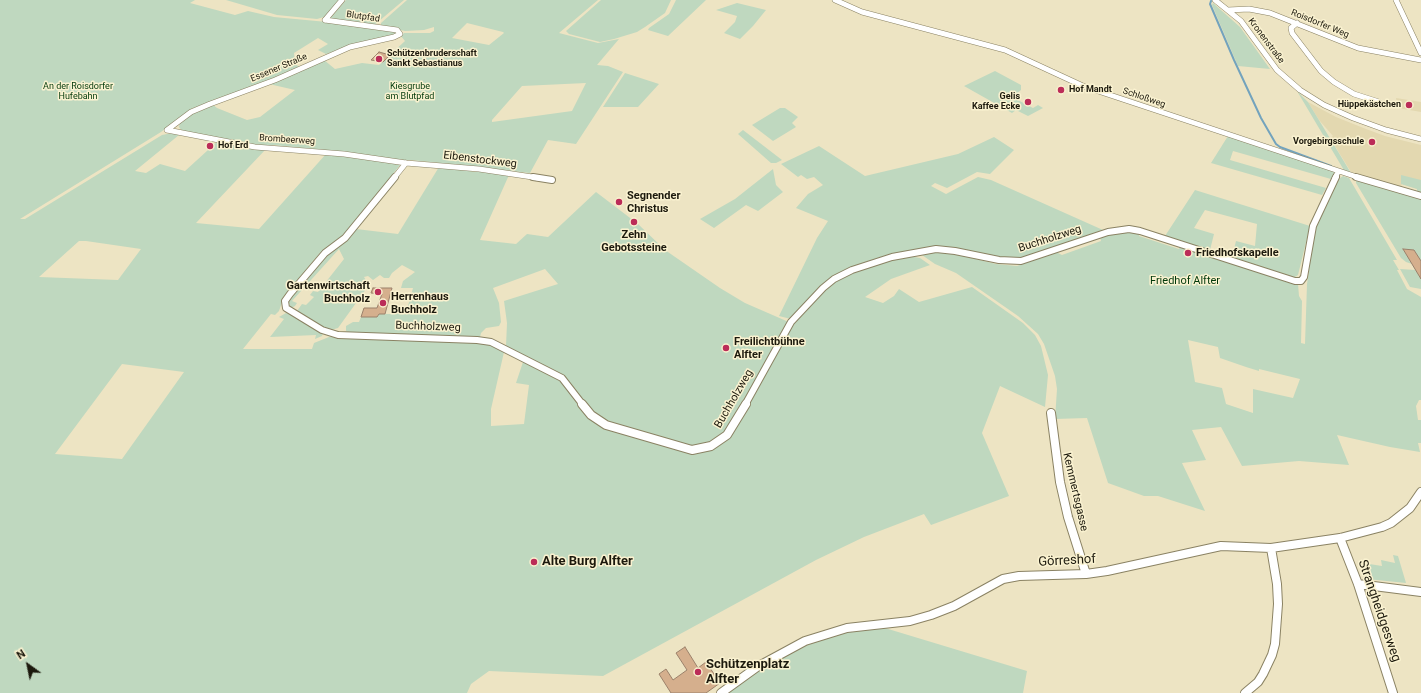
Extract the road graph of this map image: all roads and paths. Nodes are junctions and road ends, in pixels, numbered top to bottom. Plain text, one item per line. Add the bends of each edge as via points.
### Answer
1 (342, 0) edge
2 (835, 0) edge
3 (1215, 0) edge
4 (1396, 0) edge
5 (1228, 10) junction
6 (1297, 23) junction
7 (400, 32) joint
8 (1421, 53) edge
9 (1421, 60) edge
10 (1379, 102) dead end
11 (167, 130) joint
12 (1421, 139) edge
13 (406, 163) junction
14 (1338, 172) junction
15 (552, 180) dead end
16 (1421, 196) edge
17 (1051, 413) dead end
18 (1421, 492) edge
19 (1340, 538) junction
20 (1271, 548) junction
21 (1086, 574) junction
22 (1358, 584) junction
23 (1421, 592) edge
24 (721, 693) edge
25 (1245, 693) edge
26 (1393, 693) edge

1 - 7 street, Blutpfad via 325,20
2 - 14 street, Schloßweg via 864,13 1005,50 1083,86
3 - 5 street
4 - 8 street
5 - 6 street, Roisdorfer Weg via 1262,11
5 - 12 street, Kronenstraße via 1245,26 1277,70 1304,92 1360,121
6 - 9 street, Roisdorfer Weg via 1366,50
6 - 10 street via 1291,28 1292,33 1321,71 1354,94
7 - 11 street, Essener Straße via 394,37 350,47 275,80 210,104 191,112
11 - 13 street, Brombeerweg via 255,146 344,154
13 - 14 street, Buchholzweg via 345,238 325,253 290,294 285,301 286,308 322,330 338,335 491,342 562,378 591,415 606,425 692,450 711,446 727,435 791,322 823,288 852,270 892,257 936,249 1020,261 1108,232 1128,229 1140,230 1301,281 1304,277 1313,226
13 - 15 street, Eibenstockweg via 479,169
14 - 16 street, Schloßweg
17 - 21 street, Kemmertsgasse via 1060,482
18 - 19 street, Görreshof via 1410,508 1391,523
19 - 20 street, Görreshof
19 - 22 street, Strangheidgesweg
20 - 21 street, Görreshof via 1221,546
20 - 25 street via 1278,604 1275,644 1263,674
21 - 24 street, Görreshof via 1012,577 988,586 954,606 931,615 903,622 846,628 826,634 774,656
22 - 23 street
22 - 26 street, Strangheidgesweg

